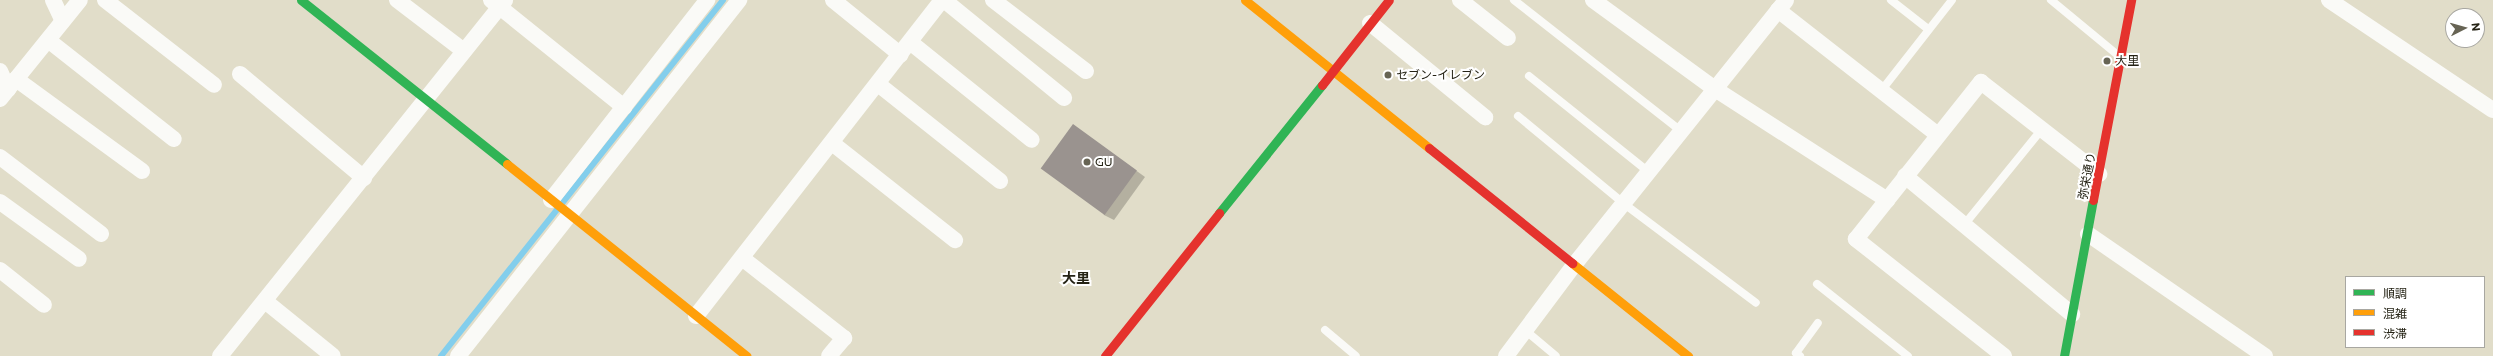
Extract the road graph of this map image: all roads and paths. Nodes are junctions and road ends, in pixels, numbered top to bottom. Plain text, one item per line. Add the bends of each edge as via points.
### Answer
1 (53, 0) edge
2 (80, 0) edge
3 (104, 0) edge
4 (301, 0) edge
5 (397, 0) edge
6 (707, 0) edge
7 (739, 0) edge
8 (833, 0) edge
9 (993, 0) edge
10 (1245, 0) edge
11 (1460, 0) edge
12 (1514, 0) edge
13 (1593, 0) edge
14 (1891, 0) edge
15 (1952, 0) edge
16 (2052, 0) edge
17 (2131, 0) edge
18 (2329, 0) edge
19 (940, 1) edge
20 (498, 2) edge
21 (1384, 2) edge
22 (1782, 5) edge
23 (63, 21) junction
24 (1370, 23) junction
25 (1928, 29) junction
26 (1508, 38) dead end
27 (48, 40) junction
28 (910, 42) junction
29 (464, 51) junction
30 (901, 55) junction
31 (2121, 58) junction
32 (1333, 70) junction
33 (0, 71) edge
34 (1086, 71) dead end
35 (240, 74) dead end
36 (1528, 76) dead end
37 (878, 84) junction
38 (214, 85) dead end
39 (8, 89) edge
40 (1715, 89) junction
41 (1881, 91) junction
42 (1064, 98) dead end
43 (427, 99) junction
44 (624, 107) junction
45 (2493, 110) edge
46 (1518, 116) dead end
47 (1485, 117) dead end
48 (2042, 129) junction
49 (1681, 131) junction
50 (1938, 135) junction
51 (174, 139) dead end
52 (1032, 140) dead end
53 (832, 142) junction
54 (0, 157) edge
55 (142, 171) dead end
56 (1648, 172) junction
57 (2099, 174) junction
58 (1905, 176) junction
59 (364, 178) junction
60 (1000, 182) dead end
61 (552, 200) junction
62 (1887, 200) junction
63 (0, 202) edge
64 (1623, 203) junction
65 (569, 215) junction
66 (1964, 225) junction
67 (101, 234) dead end
68 (2088, 234) junction
69 (955, 240) dead end
70 (742, 258) junction
71 (79, 259) dead end
72 (1574, 265) junction
73 (0, 270) edge
74 (1817, 284) dead end
75 (264, 301) junction
76 (1756, 303) dead end
77 (44, 305) dead end
78 (2072, 314) junction
79 (696, 316) junction
80 (1818, 323) dead end
81 (1325, 330) dead end
82 (1526, 330) junction
83 (220, 356) edge
84 (333, 356) edge
85 (458, 356) edge
86 (747, 356) edge
87 (829, 356) edge
88 (1105, 356) edge
89 (1356, 356) edge
90 (1506, 356) edge
91 (1556, 356) edge
92 (1688, 356) edge
93 (1800, 356) edge
94 (1908, 356) edge
95 (2004, 356) edge
96 (2064, 356) edge
97 (2265, 356) edge

1 - 23 street
2 - 23 street
3 - 38 street
4 - 43 street
5 - 29 street
6 - 44 street
7 - 65 street
8 - 30 street
9 - 34 street
10 - 32 street
11 - 26 street
12 - 49 lane
13 - 40 street
14 - 25 lane
15 - 25 lane
16 - 31 lane
17 - 31 street, 弥栄通り
18 - 45 street
19 - 28 street
19 - 42 street
20 - 29 street
20 - 44 street
21 - 24 street
22 - 40 street
22 - 41 street
23 - 27 street
24 - 32 street
24 - 47 street
25 - 41 lane
27 - 39 street
27 - 51 street
28 - 30 street
28 - 52 street
29 - 43 street
30 - 37 street
31 - 57 street, 弥栄通り
32 - 72 street
32 - 88 street
33 - 39 street
35 - 59 street
36 - 56 lane
37 - 53 street
37 - 60 street
39 - 55 street
40 - 49 street
40 - 62 street
41 - 50 street
43 - 59 street
43 - 61 street
44 - 61 street
46 - 64 lane
48 - 50 street via 1980,82
48 - 57 street
48 - 66 lane
49 - 56 street
50 - 58 street
53 - 69 street
53 - 70 street
54 - 67 street
56 - 64 street
57 - 68 street, 弥栄通り
58 - 62 street
58 - 66 street
59 - 75 street
61 - 65 street
62 - 95 street via 1856,238
63 - 71 street
64 - 72 street
64 - 76 lane
65 - 79 street
65 - 85 street
66 - 78 street
68 - 78 street, 弥栄通り
68 - 97 street
70 - 79 street
70 - 87 street via 844,338
72 - 82 street
72 - 92 street
73 - 77 street
74 - 94 lane
75 - 83 street
75 - 84 street
78 - 96 street, 弥栄通り
79 - 86 street
80 - 93 lane via 1796,353
81 - 89 lane
82 - 90 street
82 - 91 lane

